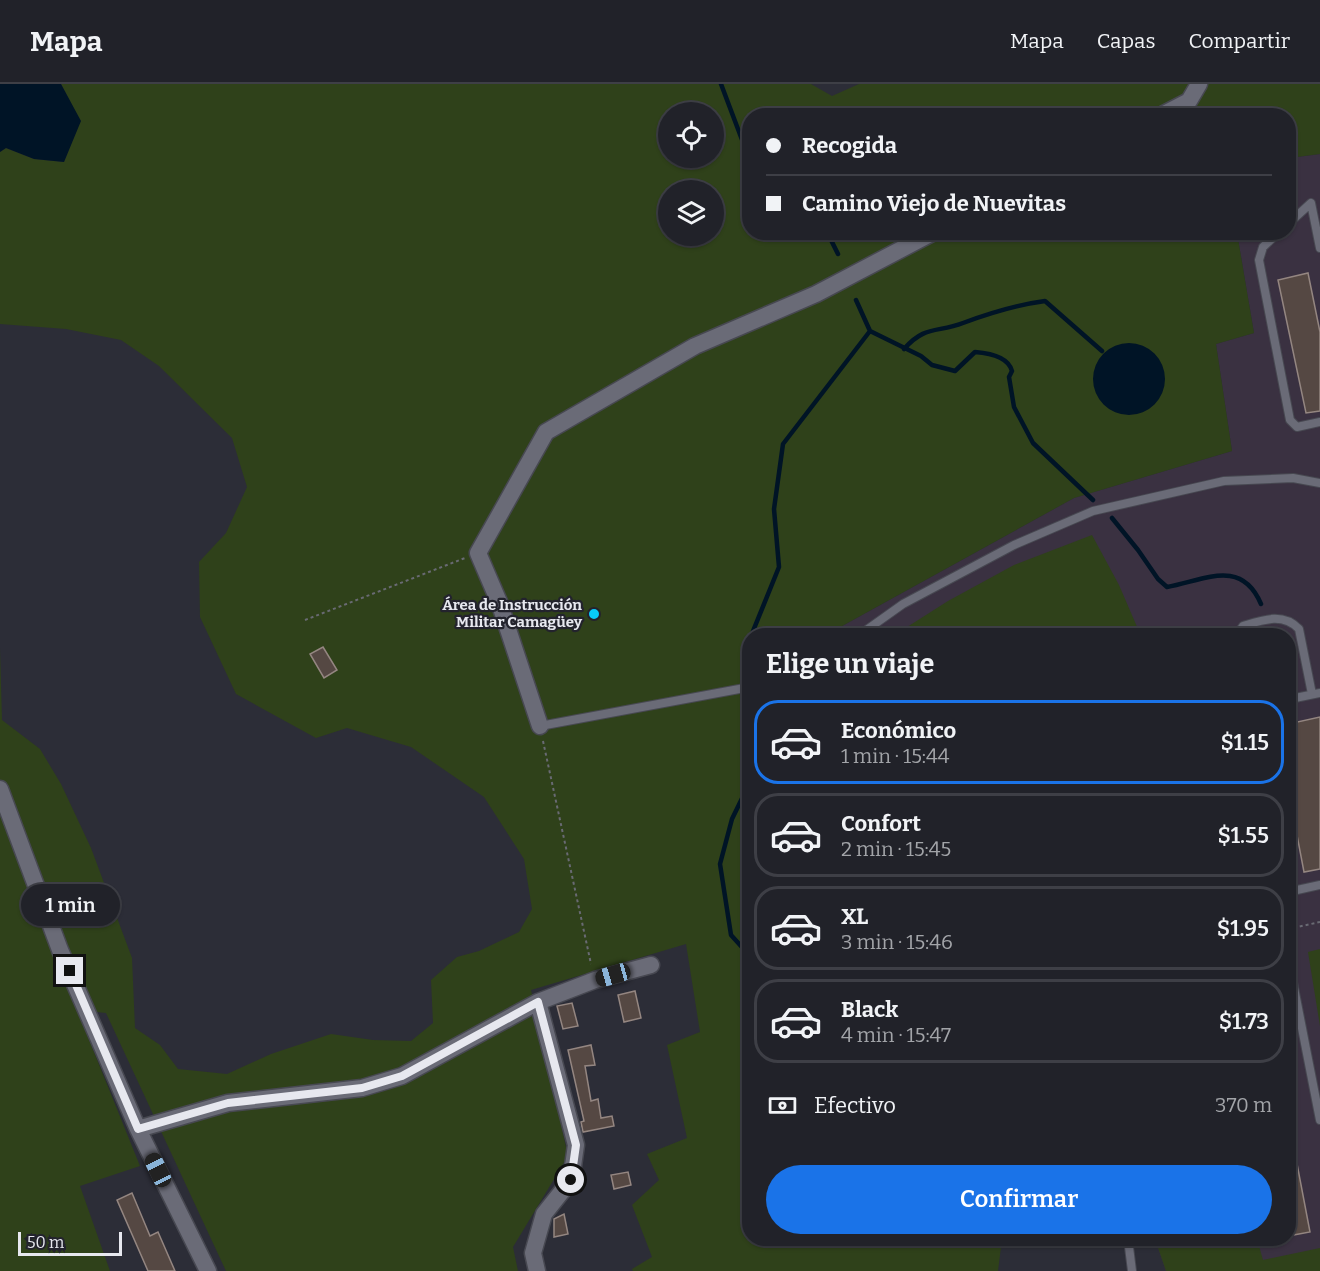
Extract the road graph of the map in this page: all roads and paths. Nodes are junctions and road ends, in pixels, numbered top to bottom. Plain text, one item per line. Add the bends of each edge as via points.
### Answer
1 (1199, 84) edge
2 (1174, 108) edge
3 (1296, 217) edge
4 (919, 240) edge
5 (1271, 240) edge
6 (1320, 248) edge
7 (1320, 422) edge
8 (1320, 483) edge
9 (478, 553) junction
10 (305, 620) dead end
11 (869, 628) edge
12 (1242, 628) edge
13 (742, 688) edge
14 (1316, 694) edge
15 (1296, 698) edge
16 (540, 726) junction
17 (0, 789) edge
18 (1320, 885) edge
19 (1296, 890) edge
20 (1320, 922) edge
21 (1296, 926) edge
22 (651, 965) dead end
23 (595, 980) junction
24 (1296, 998) edge
25 (538, 1002) junction
26 (1320, 1120) edge
27 (138, 1129) junction
28 (1129, 1246) edge
29 (208, 1271) edge
30 (537, 1271) edge
31 (1132, 1271) edge

1 - 2 street via 1189,100
3 - 6 lane via 1311,203
4 - 9 street via 816,294 695,346 546,432
5 - 7 lane via 1263,248 1260,260 1290,420 1297,427
8 - 11 lane via 1293,478 1224,481 1093,511 1014,545 903,603
9 - 10 path
9 - 16 street via 499,602
12 - 14 lane via 1281,618 1292,622 1299,629
13 - 16 lane
14 - 15 lane
16 - 23 path
17 - 27 street via 60,950
18 - 19 lane
20 - 21 path
22 - 23 street
23 - 25 street
24 - 26 lane
25 - 27 street via 402,1076 362,1088 228,1103
25 - 30 street via 576,1145 571,1180 544,1214 533,1253
27 - 29 street
28 - 31 lane

